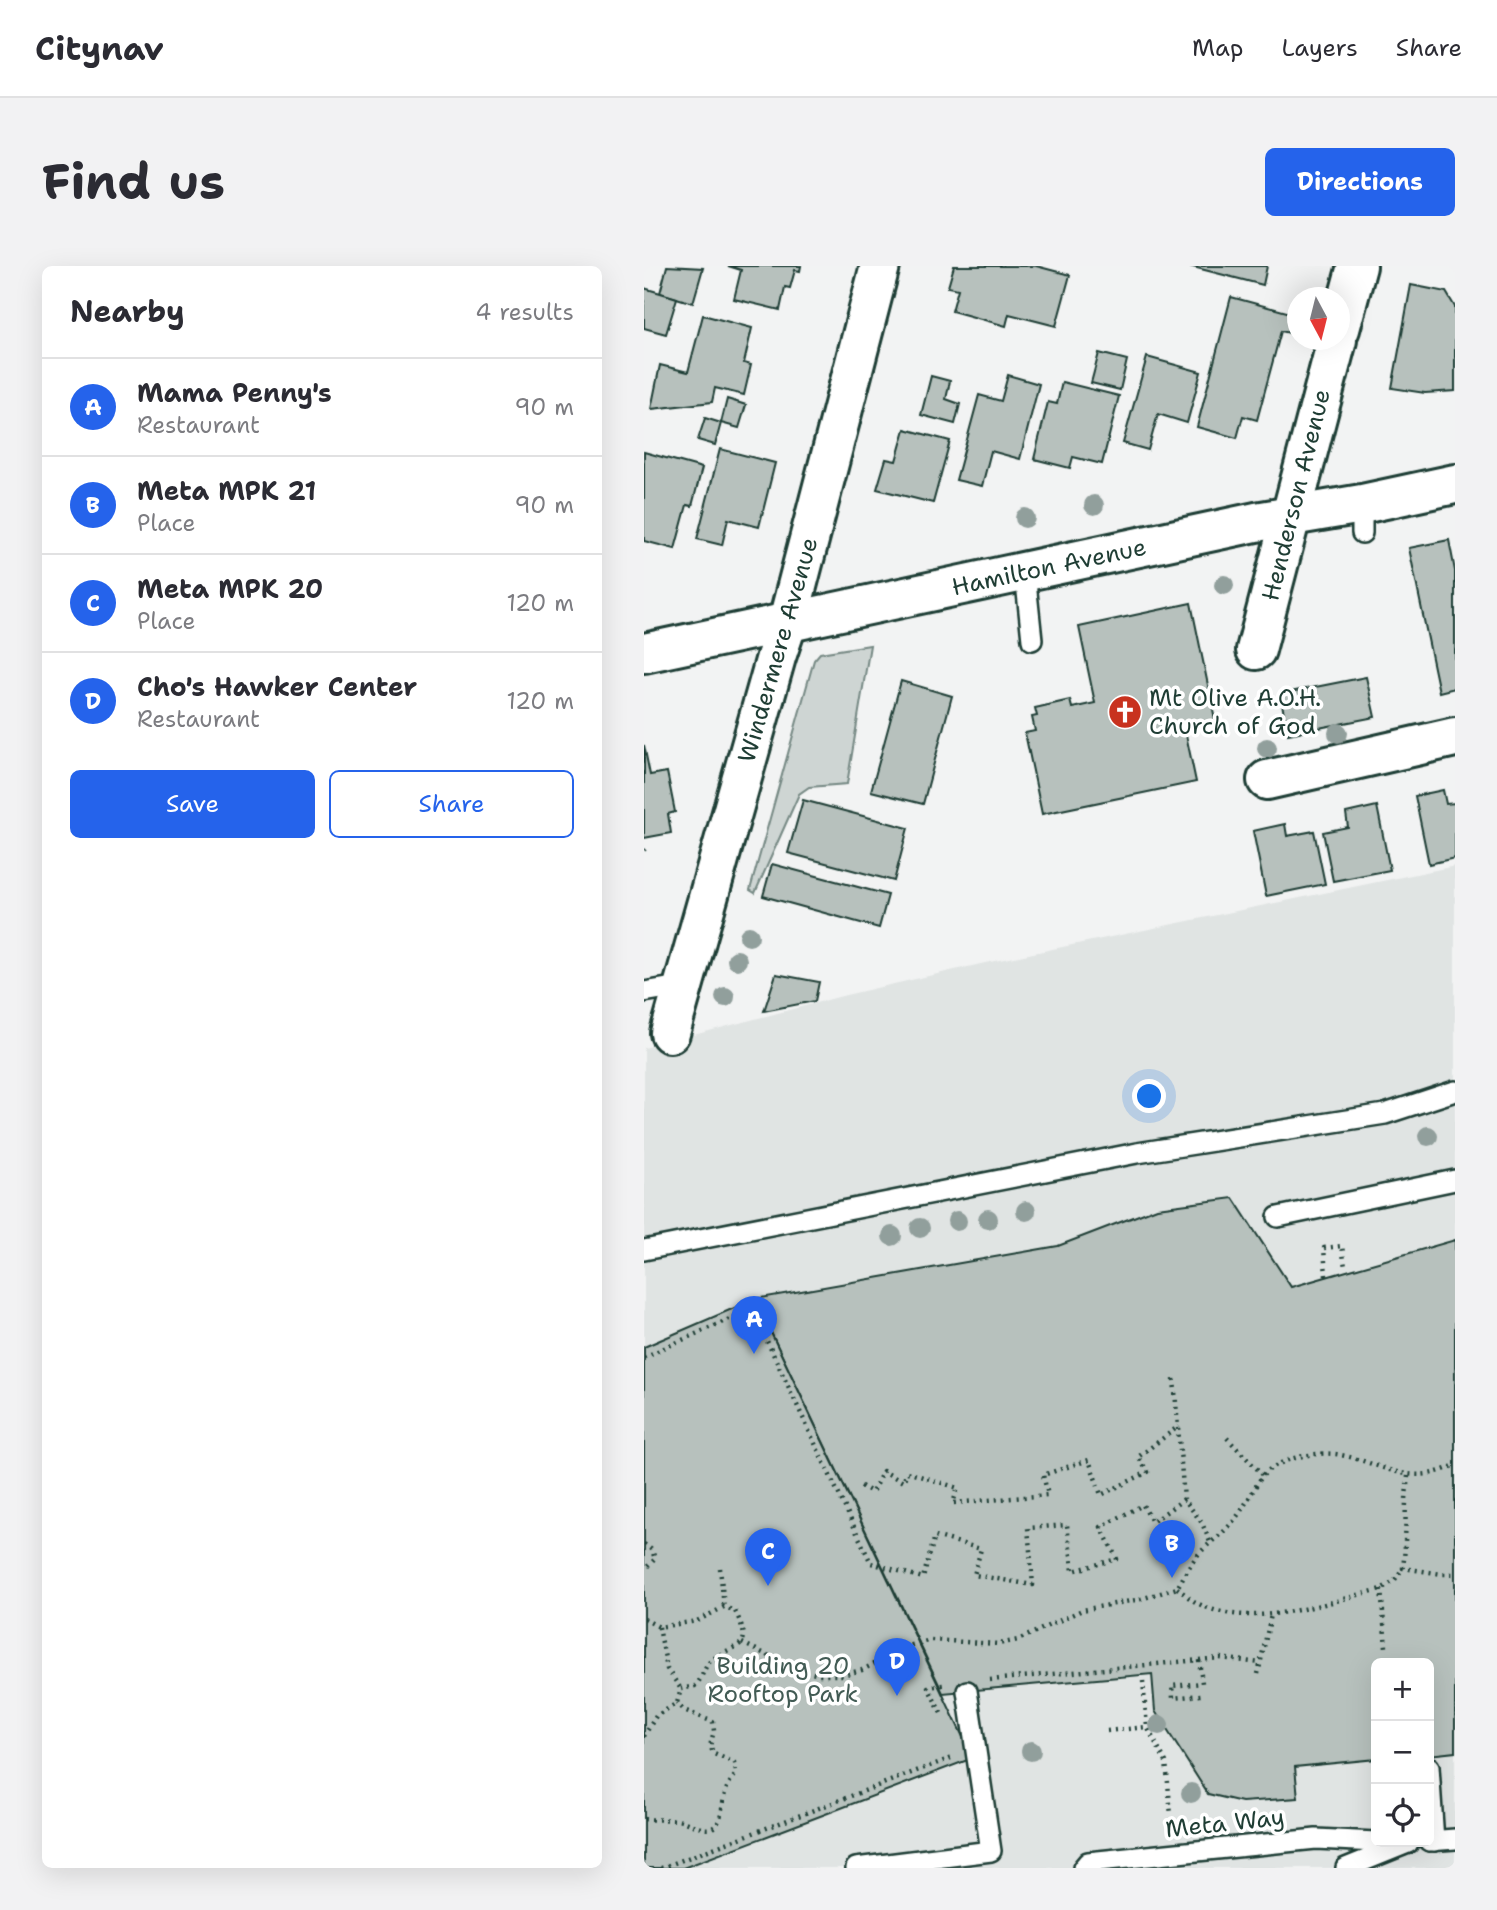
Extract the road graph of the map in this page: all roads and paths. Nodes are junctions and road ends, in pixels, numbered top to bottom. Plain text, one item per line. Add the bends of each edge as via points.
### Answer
1 (880, 266) edge
2 (1357, 266) edge
3 (1350, 290) edge
4 (1334, 350) edge
5 (1455, 484) edge
6 (1292, 515) junction
7 (1025, 573) junction
8 (788, 621) junction
9 (1032, 640) dead end
10 (1256, 650) dead end
11 (644, 653) edge
12 (1455, 737) edge
13 (1267, 779) dead end
14 (685, 985) junction
15 (644, 992) edge
16 (670, 1033) dead end
17 (1455, 1091) edge
18 (1455, 1180) edge
19 (1278, 1217) dead end
20 (644, 1250) edge
21 (1345, 1267) dead end
22 (1326, 1276) dead end
23 (644, 1357) edge
24 (1174, 1380) dead end
25 (1179, 1426) junction
26 (1227, 1438) dead end
27 (1455, 1465) edge
28 (1263, 1475) junction
29 (1408, 1476) junction
30 (861, 1486) dead end
31 (1184, 1499) junction
32 (1210, 1542) junction
33 (644, 1544) edge
34 (720, 1568) dead end
35 (1403, 1568) junction
36 (644, 1570) edge
37 (1455, 1574) edge
38 (1177, 1588) junction
39 (1381, 1589) junction
40 (724, 1607) junction
41 (1272, 1615) junction
42 (644, 1619) edge
43 (659, 1627) junction
44 (742, 1643) junction
45 (1386, 1647) dead end
46 (1199, 1660) dead end
47 (1258, 1674) dead end
48 (1143, 1681) dead end
49 (681, 1689) junction
50 (967, 1691) dead end
51 (1201, 1695) dead end
52 (677, 1703) junction
53 (1147, 1727) junction
54 (1107, 1731) dead end
55 (644, 1736) edge
56 (1171, 1815) dead end
57 (644, 1819) edge
58 (1455, 1839) edge
59 (1434, 1841) edge
60 (1371, 1842) edge
61 (1409, 1847) edge
62 (856, 1868) edge
63 (1083, 1868) edge
64 (1346, 1868) edge

1 - 8 street, Windermere Avenue
2 - 3 street
4 - 6 street, Henderson Avenue
5 - 6 street, Hamilton Avenue via 1362,519
6 - 7 street, Hamilton Avenue
6 - 10 street, Henderson Avenue
7 - 8 street, Hamilton Avenue
7 - 9 lane
8 - 11 street, Hamilton Avenue
8 - 14 street, Windermere Avenue
12 - 13 street
14 - 15 lane
14 - 16 street, Windermere Avenue
17 - 20 lane via 1385,1114 1137,1153
18 - 19 lane
21 - 22 path via 1342,1246 1324,1248
23 - 31 path via 752,1309 871,1563 923,1578 935,1536 981,1549 974,1575 1033,1585 1028,1528 1067,1525 1073,1572 1117,1559 1101,1527 1143,1505 1152,1522
24 - 25 path
25 - 30 path via 1138,1457 1148,1472 1101,1495 1089,1460 1043,1475 1048,1495 953,1503 958,1488 906,1472 903,1482 883,1471 872,1492
25 - 31 path
26 - 28 path
27 - 29 path
28 - 29 path via 1294,1457 1340,1454
28 - 32 path via 1247,1504
29 - 35 path
31 - 32 path
32 - 38 path
33 - 36 path via 655,1559
34 - 40 path
35 - 37 path
35 - 39 path
38 - 41 path via 1200,1604 1223,1611
38 - 44 path via 1082,1610 1018,1640 999,1644 931,1640 842,1675 799,1670
39 - 41 path
39 - 45 path
40 - 43 path via 697,1621
40 - 44 path via 735,1611
41 - 47 path
42 - 43 path
43 - 49 path via 667,1669
44 - 49 path via 713,1658 695,1686
46 - 51 path via 1202,1683 1172,1686 1173,1698
48 - 53 path
49 - 52 path
50 - 62 lane via 990,1852
52 - 55 path via 656,1716
52 - 57 path via 713,1722 710,1746 714,1754 735,1763 736,1774 724,1793 721,1816 709,1828
53 - 54 path
53 - 56 path via 1166,1762
58 - 59 lane, Meta Way
60 - 63 lane, Meta Way via 1316,1839 1088,1862
61 - 64 lane, Meta Way

